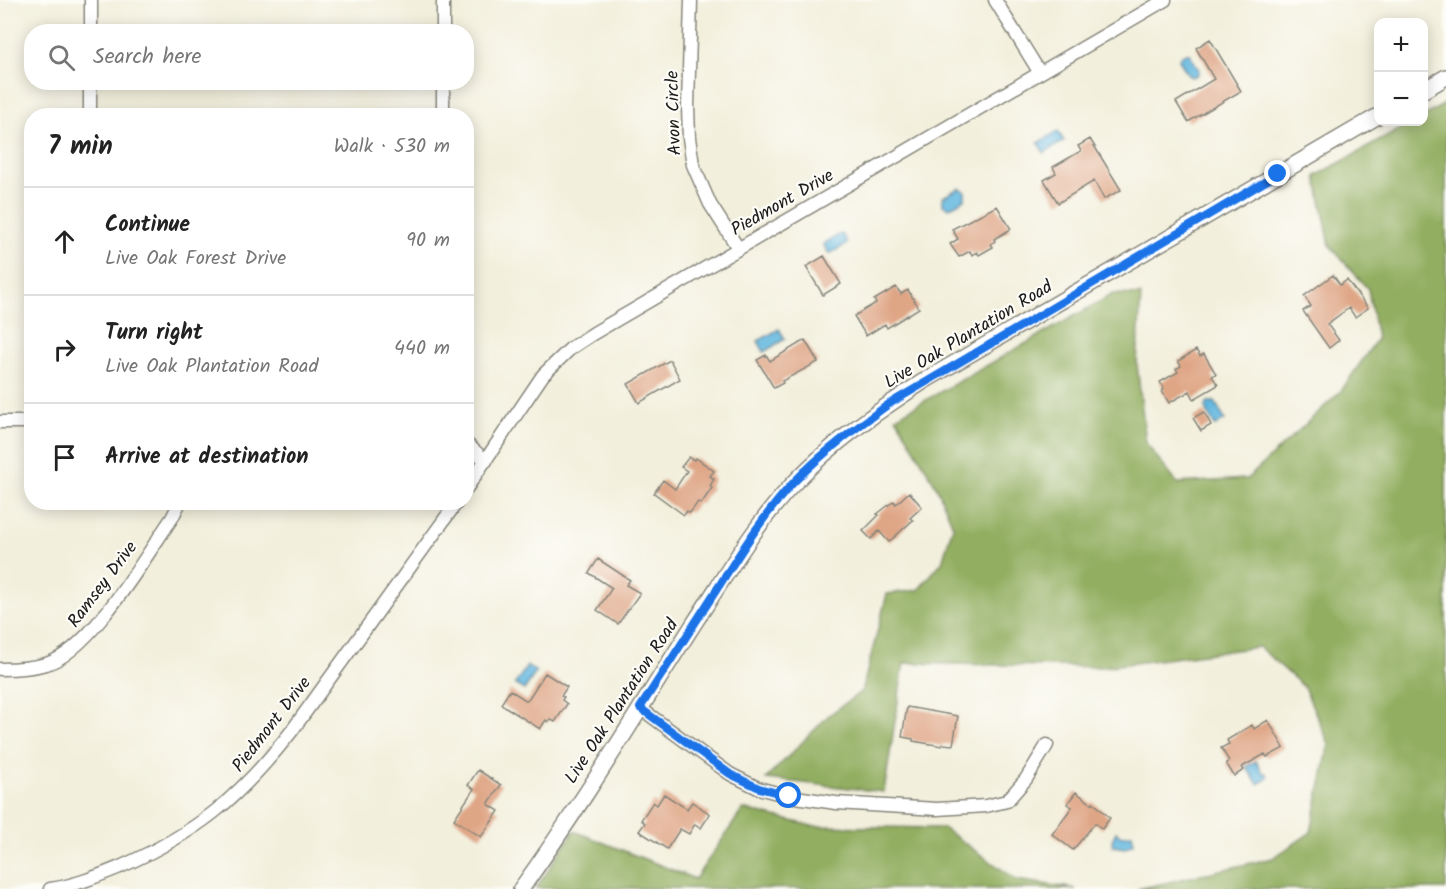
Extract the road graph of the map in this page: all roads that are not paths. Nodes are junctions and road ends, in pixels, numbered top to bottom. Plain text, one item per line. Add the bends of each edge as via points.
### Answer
1 (91, 0) edge
2 (443, 0) edge
3 (691, 0) edge
4 (995, 0) edge
5 (1165, 0) edge
6 (91, 24) edge
7 (443, 24) edge
8 (1040, 73) junction
9 (1446, 77) edge
10 (1428, 88) edge
11 (90, 90) edge
12 (443, 90) edge
13 (90, 108) edge
14 (443, 108) edge
15 (1374, 118) edge
16 (738, 248) junction
17 (0, 422) edge
18 (24, 422) edge
19 (474, 450) edge
20 (486, 461) junction
21 (474, 478) edge
22 (176, 510) edge
23 (451, 510) edge
24 (0, 669) edge
25 (640, 708) junction
26 (1047, 745) dead end
27 (50, 889) edge
28 (521, 889) edge

1 - 6 street
2 - 7 street
3 - 16 street, Avon Circle via 688,106 693,165 710,204
4 - 8 street
5 - 8 street, Piedmont Drive
8 - 16 street, Piedmont Drive
9 - 10 street
11 - 13 street
12 - 14 street
15 - 25 street, Live Oak Plantation Road via 924,381 853,430 810,467 772,509
16 - 20 street, Piedmont Drive via 594,333 559,359 543,375
17 - 18 street
19 - 20 street
20 - 21 street, Piedmont Drive
22 - 24 street, Ramsey Drive via 102,619 76,648 47,664
23 - 27 street, Piedmont Drive via 291,732 239,792 173,841 108,872
25 - 26 street via 730,774 759,788 836,804 937,809 1007,801
25 - 28 street, Live Oak Plantation Road

